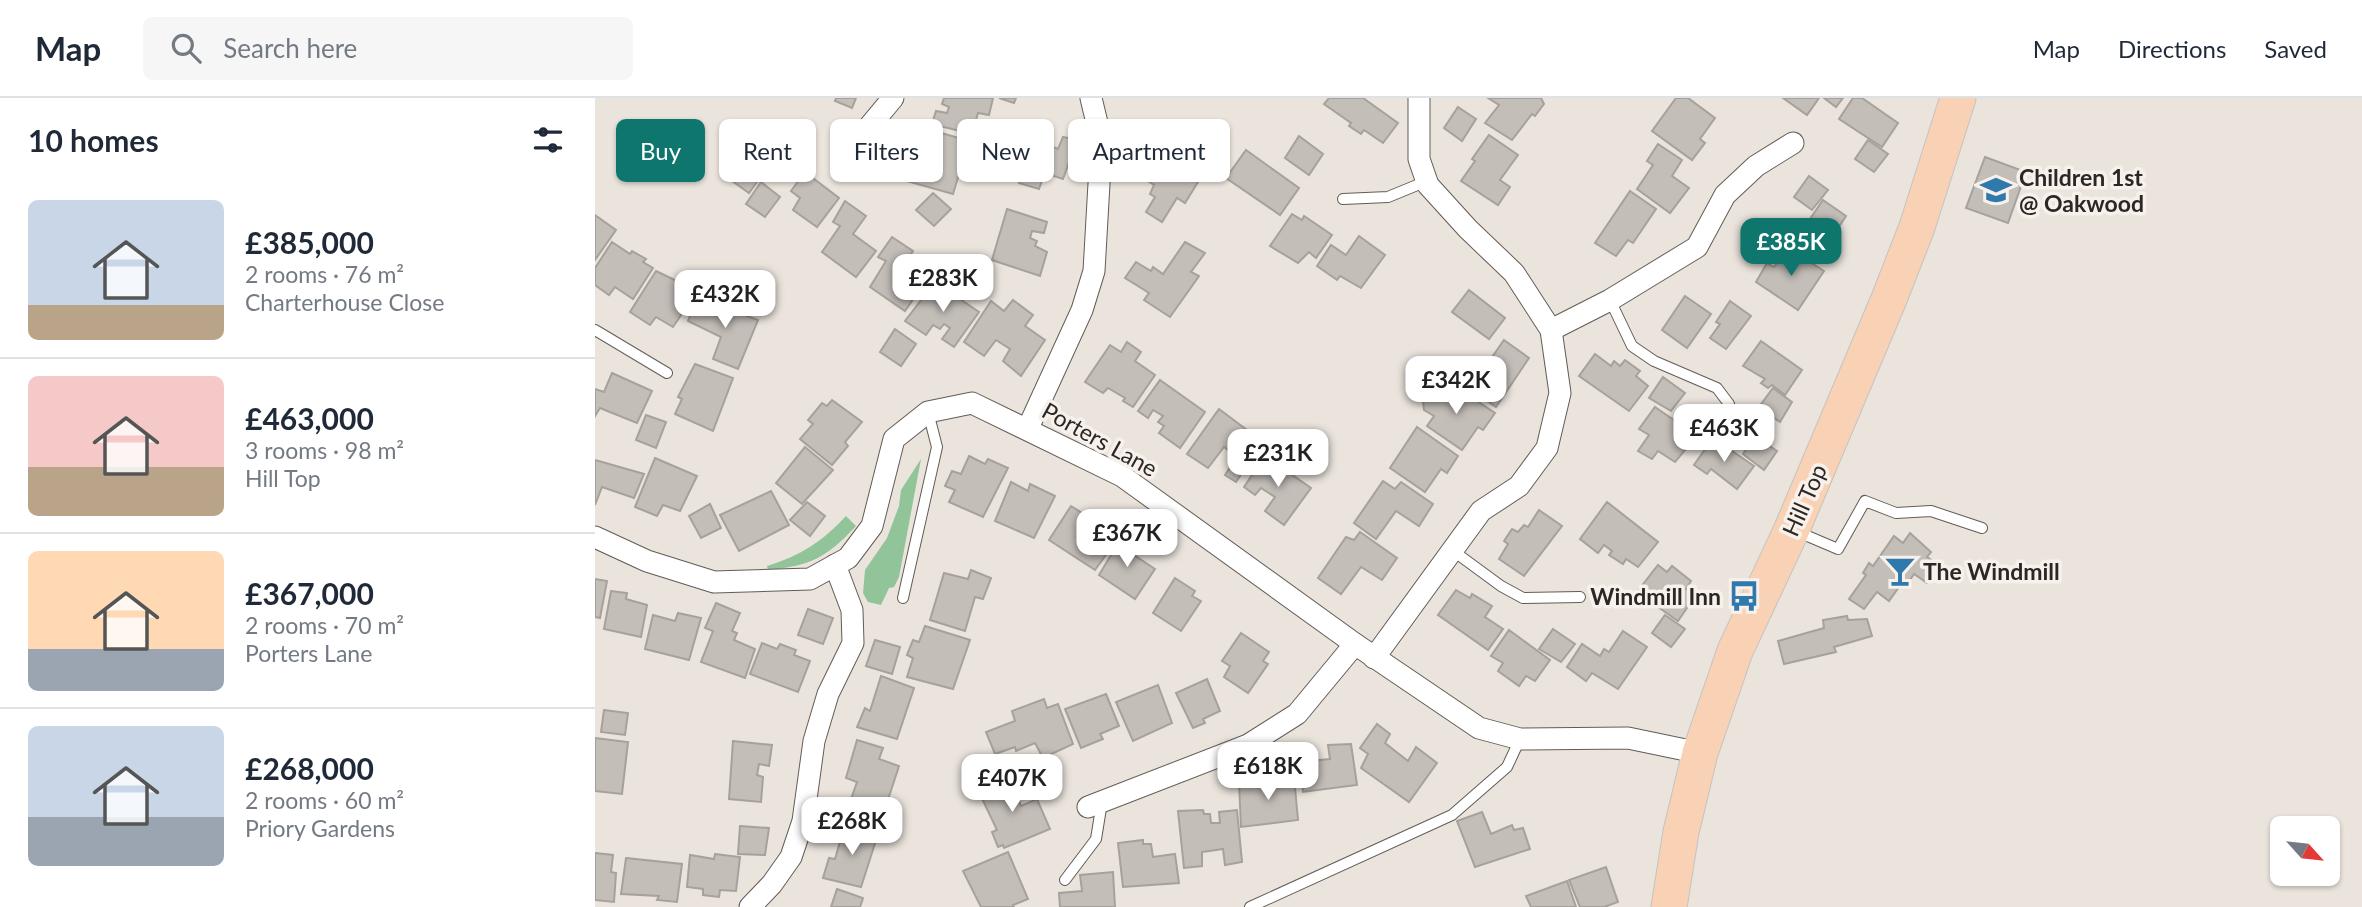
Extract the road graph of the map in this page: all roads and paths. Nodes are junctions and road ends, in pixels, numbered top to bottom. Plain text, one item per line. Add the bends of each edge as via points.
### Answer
1 (893, 98) edge
2 (1091, 98) edge
3 (1419, 98) edge
4 (1958, 98) edge
5 (876, 119) edge
6 (1793, 143) dead end
7 (1427, 181) junction
8 (1343, 198) dead end
9 (1610, 300) junction
10 (595, 330) edge
11 (1551, 330) junction
12 (667, 373) dead end
13 (1729, 404) dead end
14 (928, 412) junction
15 (1028, 428) junction
16 (1982, 528) dead end
17 (1792, 529) junction
18 (595, 537) edge
19 (1452, 550) junction
20 (835, 565) junction
21 (1580, 597) dead end
22 (902, 598) dead end
23 (1355, 644) junction
24 (1374, 657) junction
25 (1520, 739) junction
26 (1700, 753) junction
27 (1095, 804) joint
28 (1065, 880) dead end
29 (750, 907) edge
30 (1250, 907) edge
31 (1669, 907) edge

1 - 5 street
2 - 15 street via 1100,166 1094,271 1082,310
3 - 7 street via 1419,159
4 - 17 main road, Hill Top via 1917,227
6 - 9 street via 1756,166 1725,195 1697,247
7 - 8 lane via 1388,197
7 - 11 street via 1514,273
9 - 11 street
9 - 13 lane via 1632,346 1654,361 1717,388
10 - 12 lane
11 - 19 street via 1560,393 1547,448 1519,486 1481,511
14 - 15 street, Porters Lane via 972,403
14 - 20 street, Porters Lane via 894,439 872,526 848,558
14 - 22 lane via 937,447
15 - 23 street, Porters Lane via 1122,476
16 - 17 lane via 1931,511 1896,513 1865,501 1837,549
17 - 26 main road, Hill Top via 1735,650
18 - 20 street, Porters Lane via 647,561 714,582 810,579
19 - 21 lane via 1523,598
19 - 24 street
20 - 29 street via 852,610 853,643 828,694 814,741 803,821 791,857
23 - 24 street, Porters Lane
23 - 27 street via 1297,714 1248,745
24 - 25 street, Porters Lane via 1479,728
25 - 26 street, Porters Lane via 1628,738
25 - 30 lane via 1507,767 1452,815
26 - 31 main road, Hill Top
27 - 28 lane via 1096,839

